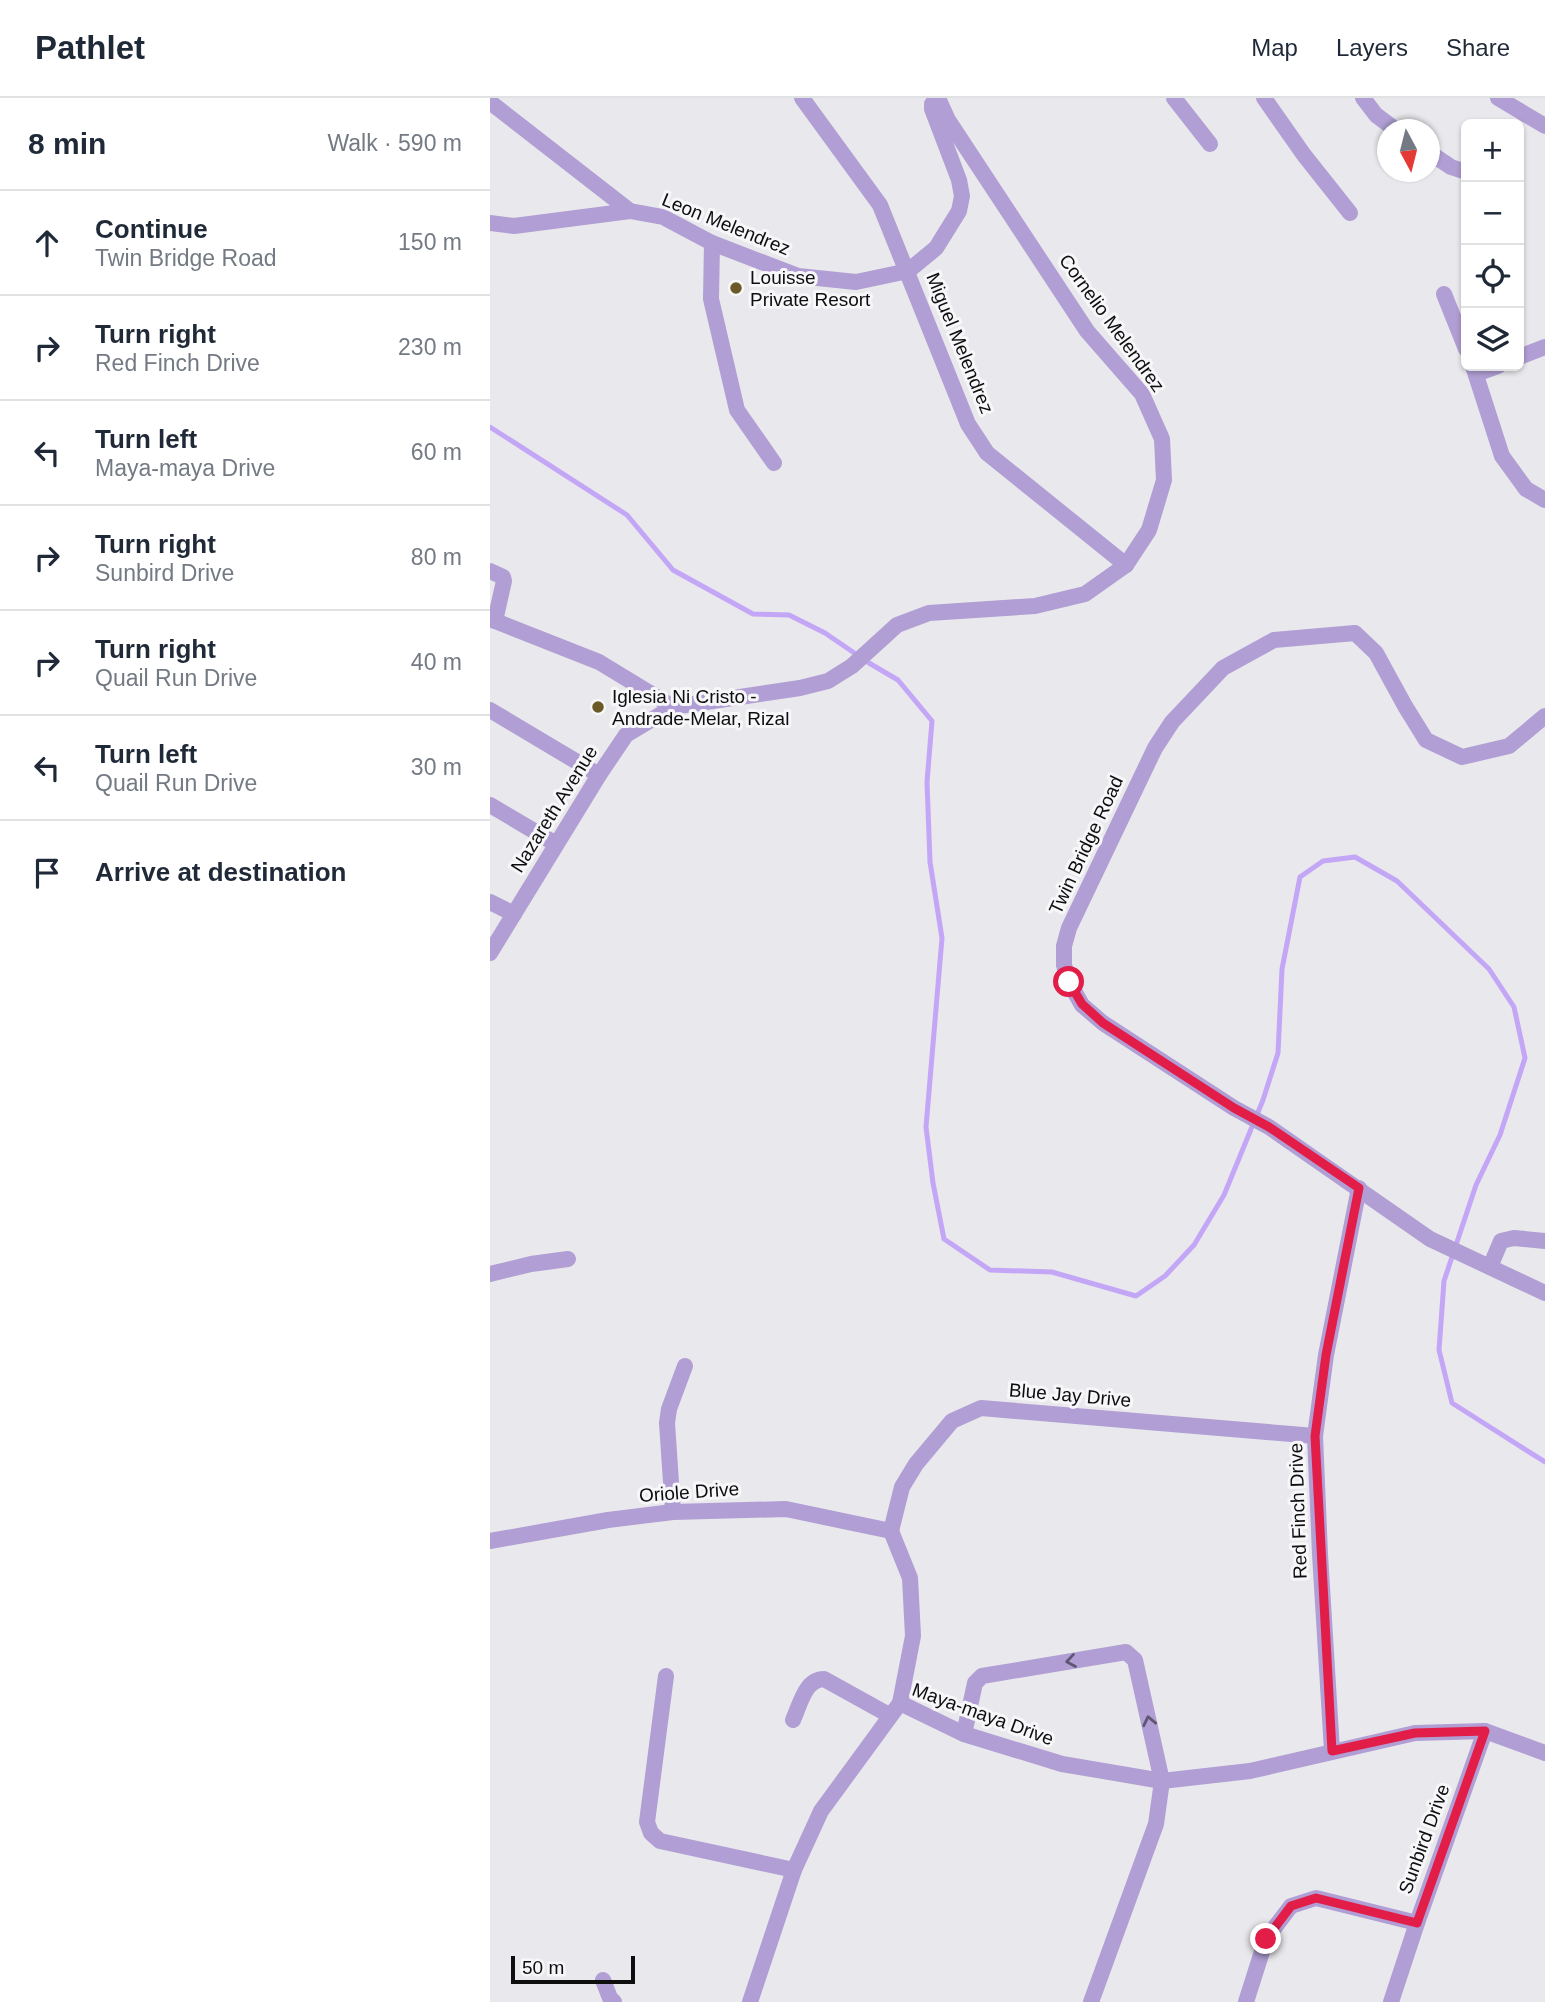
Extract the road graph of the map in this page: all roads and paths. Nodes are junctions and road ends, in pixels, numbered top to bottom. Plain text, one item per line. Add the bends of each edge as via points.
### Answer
1 (802, 98) edge
2 (937, 98) edge
3 (1174, 98) edge
4 (1264, 98) edge
5 (1363, 98) edge
6 (1498, 98) edge
7 (490, 102) edge
8 (1381, 119) edge
9 (1545, 126) edge
10 (1210, 144) dead end
11 (1440, 160) edge
12 (1461, 170) edge
13 (630, 211) junction
14 (1350, 213) dead end
15 (490, 223) edge
16 (712, 243) junction
17 (908, 271) junction
18 (1444, 294) dead end
19 (1461, 336) edge
20 (1545, 347) edge
21 (1524, 355) edge
22 (1475, 371) edge
23 (774, 463) dead end
24 (1545, 500) edge
25 (1126, 565) junction
26 (490, 571) edge
27 (492, 620) edge
28 (673, 707) junction
29 (490, 710) edge
30 (1545, 716) edge
31 (599, 775) junction
32 (490, 805) edge
33 (556, 844) junction
34 (490, 902) edge
35 (514, 914) junction
36 (490, 953) edge
37 (1359, 1188) junction
38 (1545, 1241) edge
39 (568, 1259) dead end
40 (1486, 1265) junction
41 (490, 1274) edge
42 (1545, 1293) edge
43 (685, 1366) dead end
44 (1315, 1436) junction
45 (673, 1511) junction
46 (891, 1531) junction
47 (490, 1541) edge
48 (666, 1676) dead end
49 (895, 1709) junction
50 (793, 1720) dead end
51 (1485, 1731) junction
52 (964, 1734) junction
53 (1332, 1751) junction
54 (1545, 1754) edge
55 (1162, 1781) junction
56 (794, 1870) junction
57 (1417, 1923) junction
58 (603, 1980) dead end
59 (614, 2002) edge
60 (750, 2002) edge
61 (1091, 2002) edge
62 (1245, 2002) edge
63 (1391, 2002) edge

1 - 17 street, Miguel Melendrez via 880,205
2 - 17 street, Leon Melendrez via 932,109 959,180 960,211 936,248
2 - 25 street, Cornelio Melendrez via 1087,331 1142,394 1162,439 1164,480 1149,530
3 - 10 street
4 - 14 street
5 - 8 street
6 - 9 street
7 - 13 street, Leon Melendrez
11 - 12 street
13 - 15 street via 514,226
13 - 16 street, Leon Melendrez via 663,217
16 - 17 street, Leon Melendrez via 798,276 856,282
16 - 23 street via 711,299 737,410
17 - 25 street, Miguel Melendrez via 968,424 987,453
18 - 19 street
20 - 21 street
22 - 24 street via 1502,456 1526,489
25 - 28 street, Cornelio Melendrez via 1085,594 1035,606 929,613 897,625 828,681
26 - 27 street via 504,581
27 - 28 street via 599,662
28 - 31 street, Nazareth Avenue via 626,735
29 - 31 street
30 - 37 street, Twin Bridge Road via 1509,746 1462,757 1426,740 1376,653 1355,633 1274,640 1223,668 1172,722 1154,748 1069,928 1064,946 1069,982 1096,1017
31 - 33 street, Nazareth Avenue
32 - 33 street
33 - 35 street, Nazareth Avenue
34 - 35 street
35 - 36 street, Nazareth Avenue
37 - 40 street, Twin Bridge Road via 1430,1239
37 - 44 street, Red Finch Drive
38 - 40 street via 1501,1241
39 - 41 street
40 - 42 street, Twin Bridge Road
43 - 45 street via 667,1423
44 - 46 street, Blue Jay Drive via 981,1408 952,1421 916,1464 902,1487
44 - 53 street, Red Finch Drive
45 - 46 street, Oriole Drive via 786,1509
45 - 47 street, Oriole Drive
46 - 49 street via 910,1578 913,1636
48 - 56 street via 647,1822 651,1833 660,1841
49 - 50 street via 816,1679
49 - 52 street, Maya-maya Drive
49 - 56 street, Maya-maya Drive via 821,1811
51 - 53 street, Maya-maya Drive via 1415,1733
51 - 54 street, Maya-maya Drive
51 - 57 street, Sunbird Drive
52 - 55 street, Maya-maya Drive via 1062,1764
55 -> 52 street via 1135,1660 1126,1652 982,1676 975,1683
53 - 55 street, Maya-maya Drive via 1250,1771
55 - 61 street via 1156,1824
56 - 60 street, Maya-maya Drive
57 - 62 street via 1316,1898 1291,1906 1266,1939
57 - 63 street, Sunbird Drive
58 - 59 street

